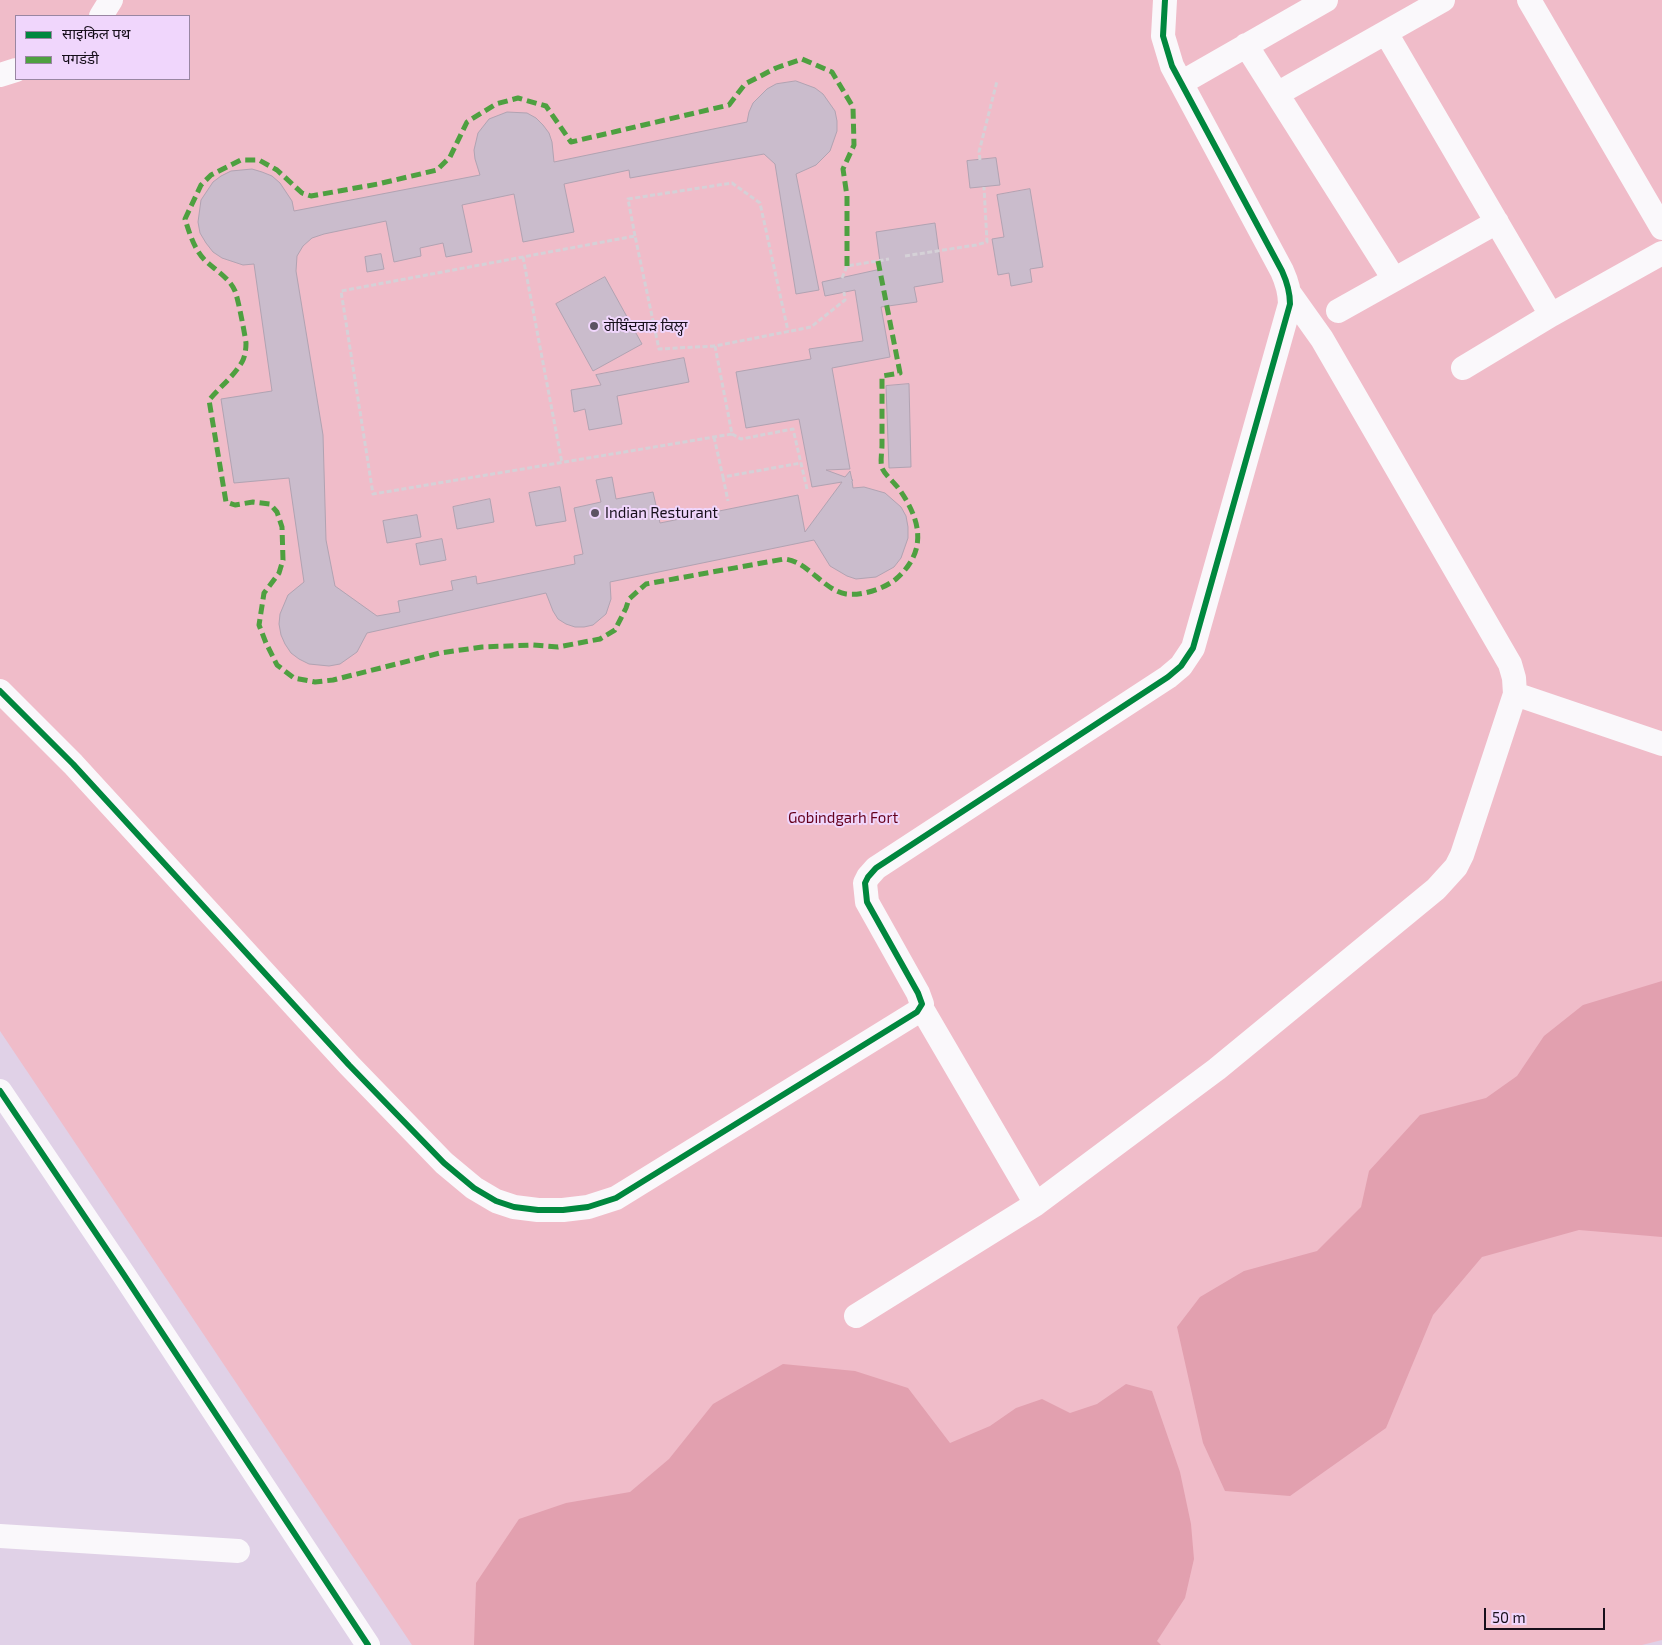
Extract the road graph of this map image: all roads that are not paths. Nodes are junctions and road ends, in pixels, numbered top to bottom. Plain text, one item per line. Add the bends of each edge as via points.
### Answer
1 (111, 0) edge
2 (1165, 0) edge
3 (1326, 0) edge
4 (1443, 0) edge
5 (1529, 0) edge
6 (102, 15) edge
7 (1386, 32) junction
8 (1246, 45) junction
9 (15, 70) edge
10 (0, 75) edge
11 (1181, 83) junction
12 (1277, 94) junction
13 (1497, 222) junction
14 (1662, 228) edge
15 (1662, 254) edge
16 (1394, 279) junction
17 (1290, 294) junction
18 (1338, 311) dead end
19 (1552, 315) junction
20 (1463, 368) dead end
21 (0, 691) edge
22 (1515, 694) junction
23 (1662, 744) edge
24 (921, 1007) junction
25 (0, 1091) edge
26 (1036, 1204) junction
27 (856, 1316) dead end
28 (0, 1536) edge
29 (238, 1551) dead end
30 (368, 1645) edge

1 - 6 street
2 - 11 street via 1163,36
3 - 8 street
4 - 7 street
5 - 14 street
7 - 12 street
7 - 13 street
8 - 11 street
8 - 12 street
9 - 10 street
11 - 17 street via 1282,270
12 - 16 street
13 - 16 street
13 - 19 street
15 - 19 street
16 - 18 street
17 - 22 street via 1322,339 1510,664
17 - 24 street via 1290,304 1200,629 1181,666 876,868 868,877 867,902 922,1001
19 - 20 street
21 - 24 street via 73,764 430,1149 474,1188 496,1201 538,1210 563,1210 588,1207 616,1198 913,1015
22 - 23 street
22 - 26 street via 1462,856 1449,876 1217,1069
24 - 26 street
25 - 30 street
26 - 27 street
28 - 29 street

